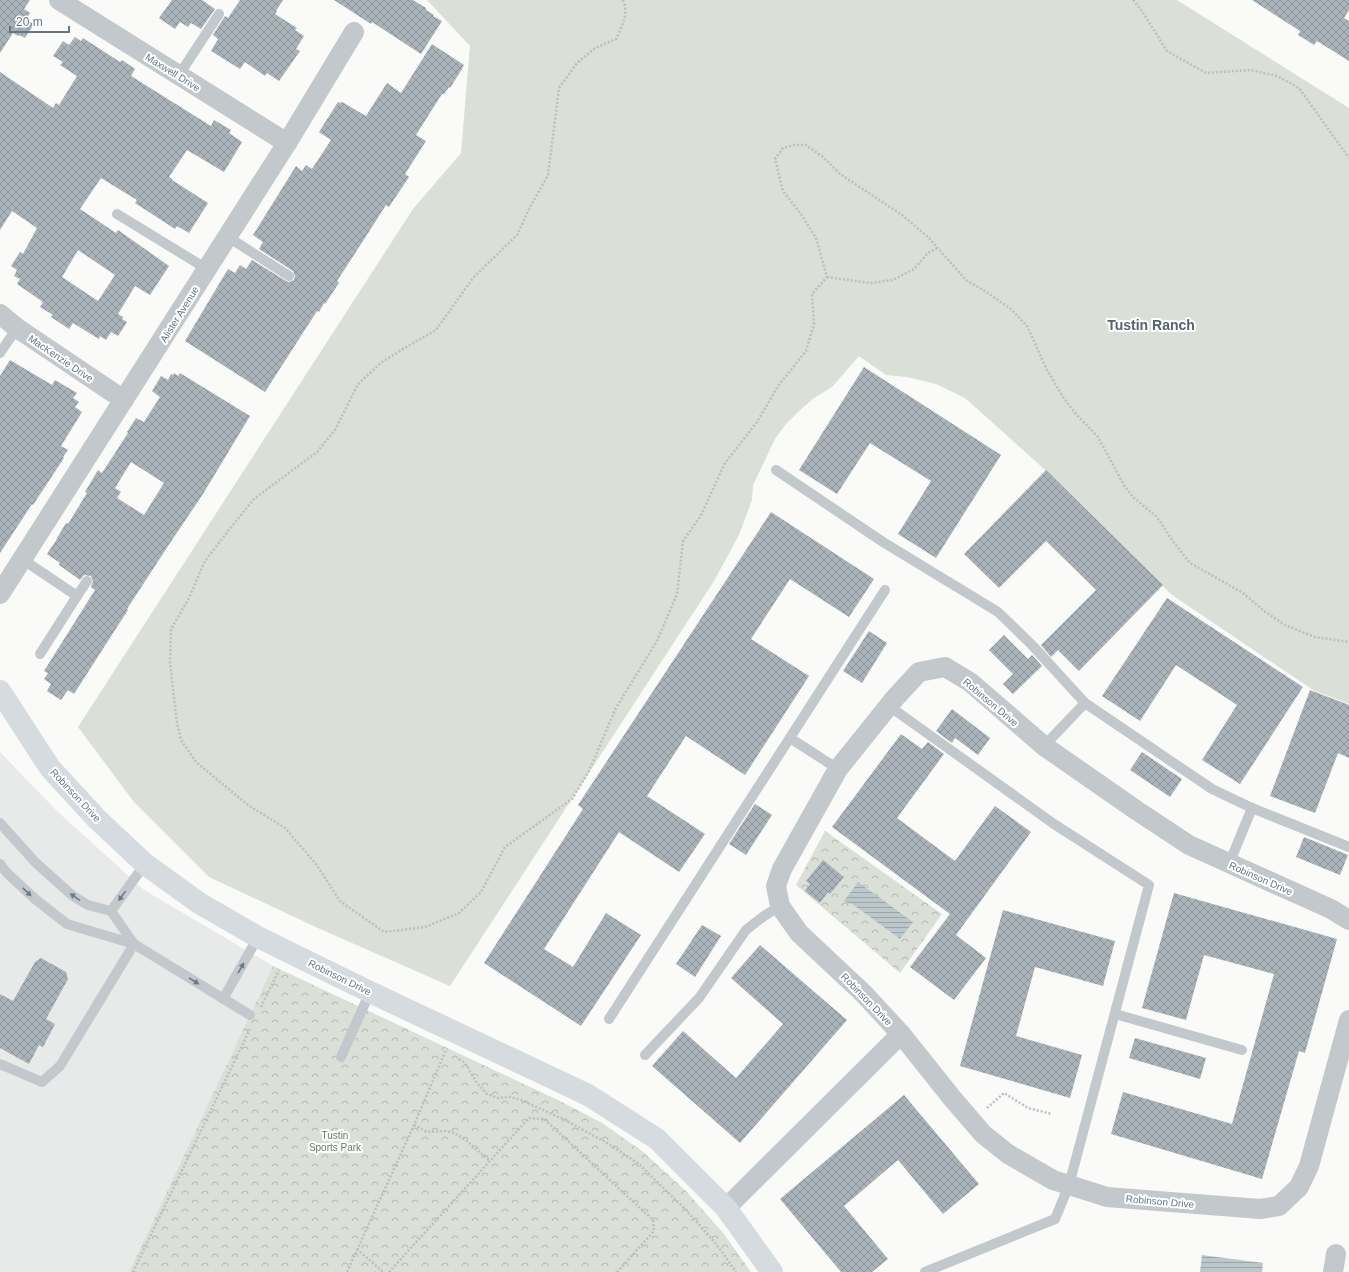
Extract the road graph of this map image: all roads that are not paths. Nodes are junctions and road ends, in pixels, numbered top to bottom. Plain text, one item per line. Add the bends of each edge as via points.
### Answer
1 (58, 0) edge
2 (219, 14) dead end
3 (354, 32) dead end
4 (179, 76) junction
5 (287, 143) junction
6 (117, 214) dead end
7 (228, 237) junction
8 (207, 270) junction
9 (289, 276) dead end
10 (0, 314) edge
11 (17, 328) junction
12 (0, 353) edge
13 (124, 400) junction
14 (776, 470) dead end
15 (22, 560) junction
16 (87, 581) dead end
17 (885, 590) dead end
18 (0, 594) edge
19 (77, 596) junction
20 (40, 654) dead end
21 (0, 691) edge
22 (1085, 703) junction
23 (888, 706) junction
24 (790, 738) junction
25 (1044, 746) junction
26 (838, 769) junction
27 (1252, 808) junction
28 (0, 823) edge
29 (1349, 847) edge
30 (0, 864) edge
31 (145, 864) junction
32 (1229, 864) junction
33 (780, 906) junction
34 (111, 911) junction
35 (1349, 920) edge
36 (258, 937) junction
37 (134, 944) junction
38 (370, 992) junction
39 (223, 999) junction
40 (1115, 1014) junction
41 (254, 1017) road end
42 (609, 1019) dead end
43 (1349, 1020) edge
44 (902, 1034) junction
45 (1346, 1042) edge
46 (1242, 1050) dead end
47 (645, 1055) dead end
48 (341, 1057) dead end
49 (0, 1064) edge
50 (1069, 1185) junction
51 (726, 1208) junction
52 (772, 1272) edge
53 (925, 1272) edge

1 - 4 street, Maxwell Drive
2 - 4 lane
3 - 5 street, Alister Avenue
4 - 5 street, Maxwell Drive
5 - 7 street, Alister Avenue
6 - 8 lane
7 - 8 street, Alister Avenue
7 - 9 lane
8 - 13 street, Alister Avenue
10 - 11 street, MacKenzie Drive
11 - 12 lane
11 - 13 street, MacKenzie Drive
13 - 15 street, Alister Avenue
14 - 22 lane via 883,542 998,612
15 - 18 street, Alister Avenue
15 - 19 lane
16 - 19 lane
17 - 24 lane
19 - 20 lane
21 - 31 street, Robinson Drive via 50,768 97,819
22 - 25 lane
22 - 27 lane via 1212,789
23 - 25 street, Robinson Drive via 920,672 945,667 970,682
23 - 26 street, Robinson Drive
23 - 40 lane via 1054,824 1149,885
24 - 26 lane
24 - 42 lane
25 - 32 street, Robinson Drive via 1189,845
26 - 33 street, Robinson Drive via 782,869 776,886
27 - 29 lane
27 - 32 lane
34 -> 28 lane via 88,905 73,896 36,863
30 -> 37 lane via 35,899 67,924
31 -> 34 lane
31 - 36 street, Robinson Drive via 199,903
32 - 35 street, Robinson Drive via 1331,909
33 - 44 street, Robinson Drive via 799,933
33 - 47 lane via 746,930 699,998
34 - 37 lane
36 - 38 street, Robinson Drive
39 -> 36 lane
37 -> 39 lane
37 - 49 lane via 60,1066 42,1082
38 - 48 lane
38 - 51 street, Robinson Drive via 588,1095 657,1139
39 - 41 lane
40 - 46 lane
40 - 50 lane
43 - 45 street, Robinson Drive
44 - 50 street, Robinson Drive via 983,1134 1008,1154 1054,1180
44 - 51 street
45 - 50 street, Robinson Drive via 1309,1166 1299,1187 1279,1206 1260,1210 1107,1197
50 - 53 lane via 1054,1219
51 - 52 street, Robinson Drive

